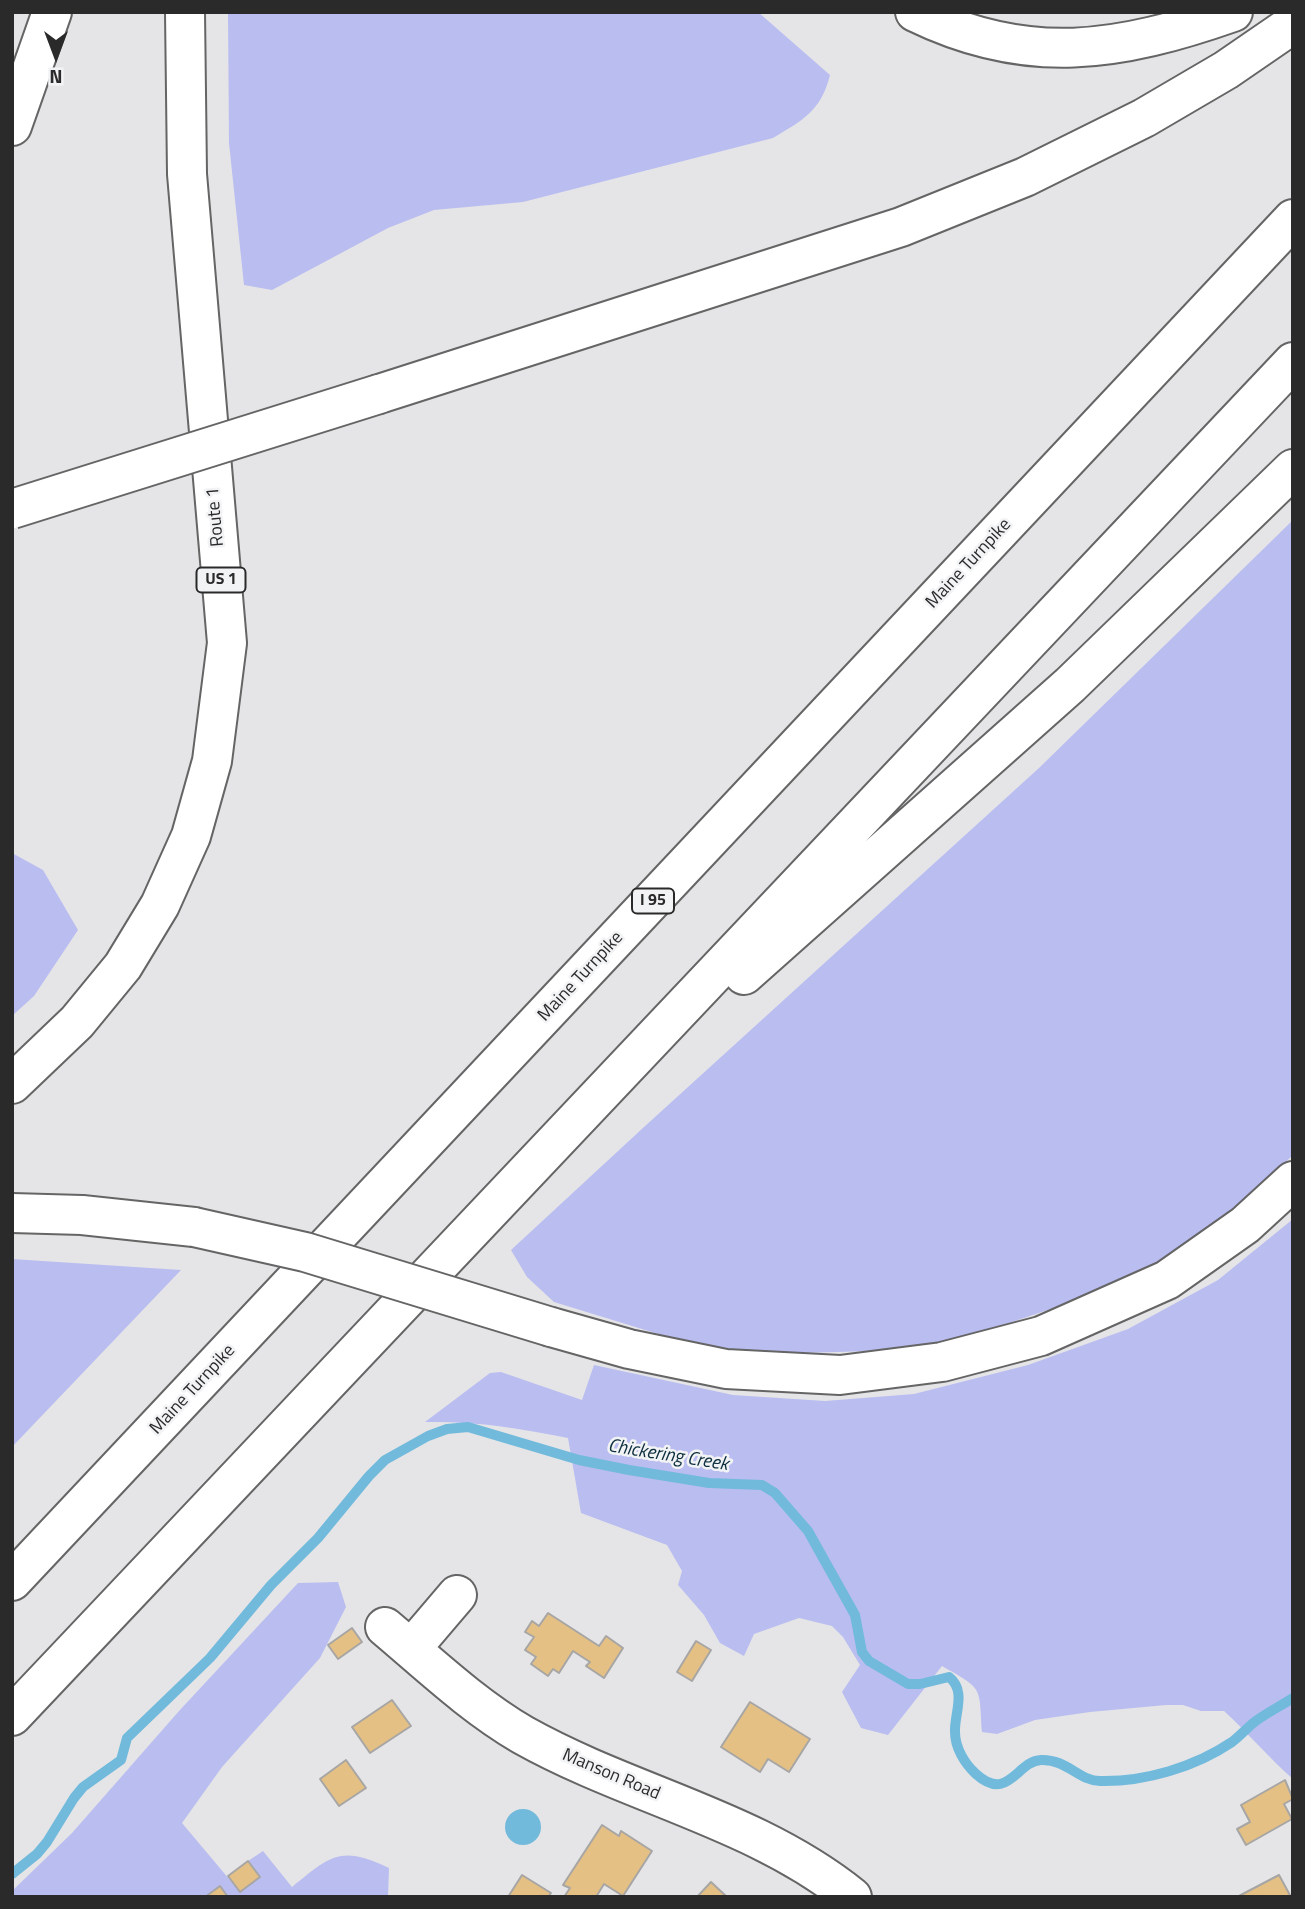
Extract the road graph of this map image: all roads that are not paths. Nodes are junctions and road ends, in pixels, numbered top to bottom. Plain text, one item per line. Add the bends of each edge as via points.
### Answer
1 (52, 12) edge
2 (185, 12) edge
3 (915, 12) edge
4 (1233, 12) edge
5 (1293, 24) edge
6 (12, 126) edge
7 (1293, 219) edge
8 (1293, 362) edge
9 (1293, 469) edge
10 (12, 509) edge
11 (12, 1084) edge
12 (554, 1143) junction
13 (1293, 1181) edge
14 (12, 1213) edge
15 (12, 1581) edge
16 (457, 1595) dead end
17 (12, 1716) edge
18 (852, 1897) edge

1 - 6 main road
2 - 11 main road, Route 1 / US 1 via 187,174 227,643 212,761 191,836 160,905 123,965 78,1022
3 - 4 main road via 950,29 1013,44 1073,49 1183,30
5 - 10 main road, bridge via 1144,118 1025,177 901,227
7 - 15 main road, Maine Turnpike / I 95
8 - 12 main road
9 - 12 main road via 1070,685
12 - 17 main road
13 - 14 main road, bridge via 1245,1226 1167,1280 1041,1336 942,1362 840,1375 726,1369 629,1349 305,1252 194,1227
16 - 18 main road, Manson Road via 398,1638 489,1713 569,1758 762,1839 800,1859

